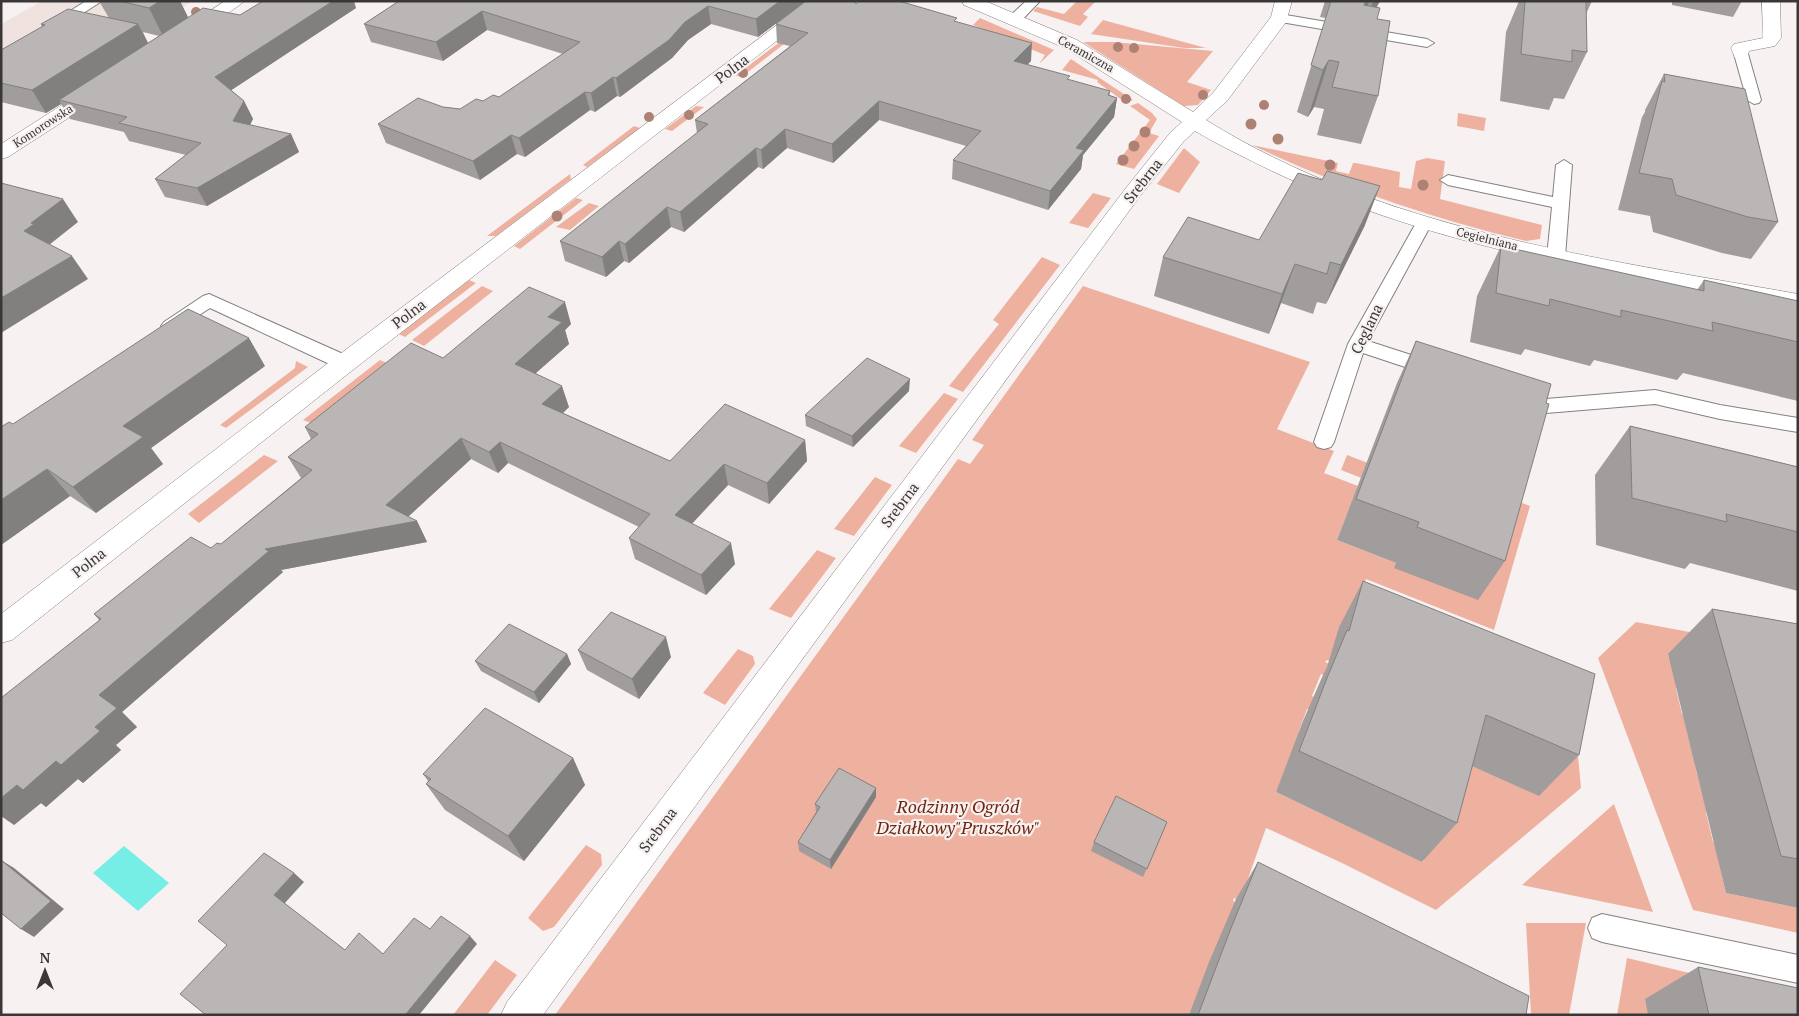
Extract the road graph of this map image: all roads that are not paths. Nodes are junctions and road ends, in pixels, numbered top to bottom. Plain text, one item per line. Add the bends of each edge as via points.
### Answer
1 (96, 1) edge
2 (237, 1) edge
3 (820, 1) edge
4 (970, 1) edge
5 (1034, 1) edge
6 (1771, 1) edge
7 (1282, 10) edge
8 (1015, 19) junction
9 (63, 20) junction
10 (79, 24) edge
11 (40, 34) edge
12 (176, 40) edge
13 (1427, 43) dead end
14 (1741, 54) joint
15 (110, 83) edge
16 (1754, 100) dead end
17 (1193, 122) junction
18 (1, 153) edge
19 (1564, 164) dead end
20 (1448, 180) dead end
21 (1561, 204) junction
22 (1424, 223) junction
23 (1556, 256) junction
24 (1798, 302) edge
25 (152, 338) edge
26 (1357, 344) junction
27 (345, 363) junction
28 (1452, 375) edge
29 (1499, 391) edge
30 (1798, 425) edge
31 (1324, 442) dead end
32 (1, 631) edge
33 (1602, 928) dead end
34 (1798, 969) edge
35 (520, 1015) edge

1 - 9 lane
2 - 12 street
3 - 27 street, Polna
4 - 8 street, Ceramiczna
5 - 8 lane
6 - 14 street via 1772,38 1769,42 1740,48
7 - 13 lane
7 - 17 street, Srebrna via 1220,97
8 - 17 street, Ceramiczna via 1087,52
9 - 10 lane
9 - 11 lane
14 - 16 lane
15 - 18 street, Komorowska
17 - 22 street, Cegielniana via 1319,185
17 - 35 street, Srebrna via 1133,192
19 - 21 lane
20 - 21 lane
21 - 23 lane
22 - 23 street, Cegielniana
22 - 26 lane, Ceglana
23 - 24 street, Cegielniana
25 - 27 lane via 209,300
26 - 28 lane
26 - 31 lane, Ceglana
27 - 32 street, Polna
29 - 30 lane via 1546,406 1655,397
33 - 34 lane

